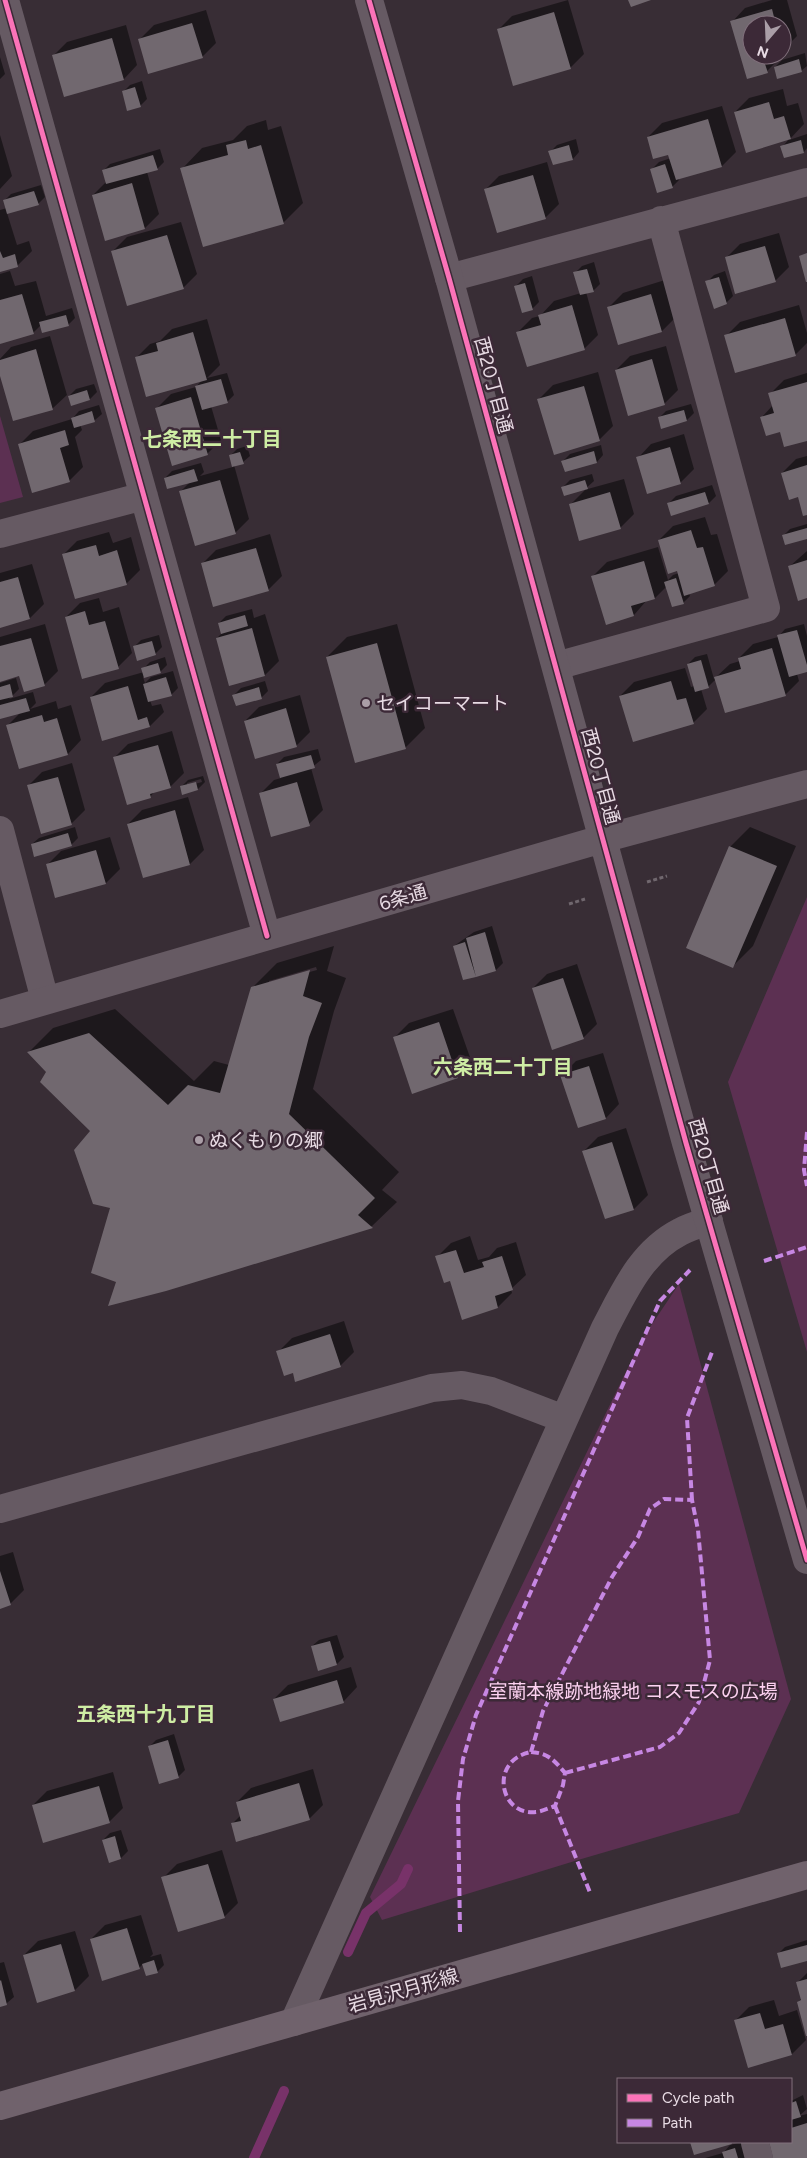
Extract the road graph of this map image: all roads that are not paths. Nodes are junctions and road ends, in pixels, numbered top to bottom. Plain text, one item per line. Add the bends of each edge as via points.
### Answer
1 (5, 0) edge
2 (368, 0) edge
3 (807, 182) edge
4 (661, 220) junction
5 (449, 278) junction
6 (144, 496) junction
7 (0, 534) edge
8 (556, 666) junction
9 (807, 784) edge
10 (0, 830) edge
11 (602, 838) junction
12 (267, 936) junction
13 (45, 1000) junction
14 (0, 1014) edge
15 (709, 1221) junction
16 (564, 1419) junction
17 (0, 1509) edge
18 (807, 1560) edge
19 (807, 1875) edge
20 (294, 2022) junction
21 (0, 2106) edge

1 - 6 street
2 - 5 street, 西20丁目通
3 - 4 street
4 - 5 street
4 - 8 street via 766,608
5 - 8 street, 西20丁目通
6 - 7 street
6 - 12 street
8 - 11 street, 西20丁目通
9 - 11 street, 6条通
10 - 13 street
11 - 12 street, 6条通
11 - 15 street, 西20丁目通
12 - 13 street, 6条通
13 - 14 street, 6条通
15 - 16 street via 679,1232 650,1253 634,1273
15 - 18 street, 西20丁目通
16 - 17 street via 491,1391 462,1385 432,1388
16 - 20 street
19 - 20 main road, 岩見沢月形線
20 - 21 main road, 岩見沢月形線

